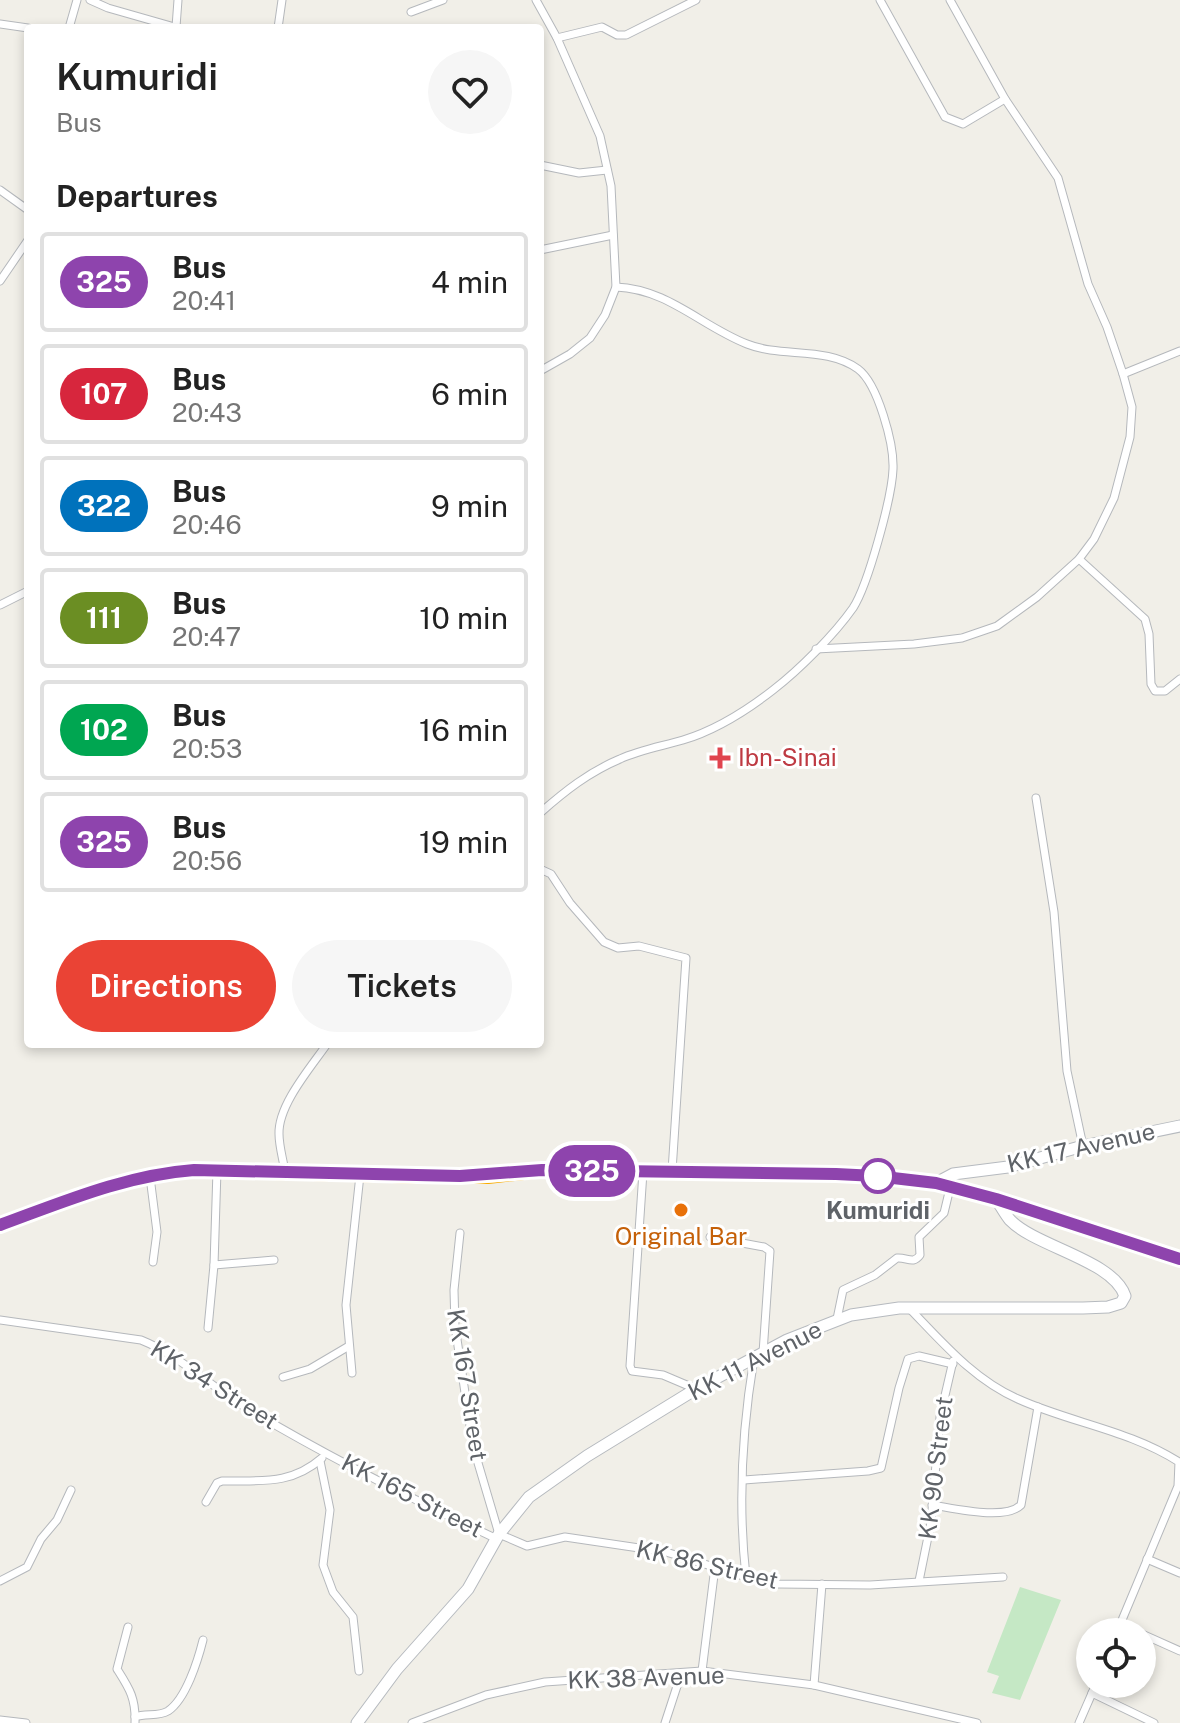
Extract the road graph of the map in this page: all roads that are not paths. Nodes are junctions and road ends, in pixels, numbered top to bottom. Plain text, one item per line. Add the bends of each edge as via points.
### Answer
1 (77, 0) edge
2 (90, 0) edge
3 (178, 0) edge
4 (282, 0) edge
5 (443, 0) edge
6 (536, 0) edge
7 (696, 0) edge
8 (880, 0) edge
9 (950, 0) edge
10 (411, 12) dead end
11 (0, 24) edge
12 (70, 24) edge
13 (163, 24) edge
14 (177, 24) edge
15 (279, 24) edge
16 (24, 27) edge
17 (557, 38) junction
18 (1005, 99) junction
19 (544, 166) edge
20 (607, 170) junction
21 (0, 190) edge
22 (24, 207) edge
23 (613, 235) junction
24 (24, 246) edge
25 (544, 249) edge
26 (0, 281) edge
27 (616, 287) junction
28 (1180, 351) edge
29 (544, 369) edge
30 (1123, 374) junction
31 (1079, 559) junction
32 (24, 593) edge
33 (0, 605) edge
34 (816, 649) junction
35 (1180, 679) edge
36 (1036, 798) dead end
37 (544, 810) edge
38 (544, 871) edge
39 (324, 1048) edge
40 (1180, 1126) edge
41 (1083, 1146) junction
42 (217, 1170) junction
43 (672, 1171) junction
44 (285, 1172) junction
45 (643, 1172) junction
46 (150, 1175) junction
47 (360, 1175) junction
48 (943, 1186) junction
49 (996, 1199) junction
50 (0, 1225) edge
51 (460, 1233) dead end
52 (710, 1237) dead end
53 (1180, 1259) edge
54 (274, 1260) dead end
55 (153, 1262) dead end
56 (214, 1265) junction
57 (909, 1308) junction
58 (837, 1319) junction
59 (0, 1320) edge
60 (208, 1328) dead end
61 (349, 1346) junction
62 (759, 1356) junction
63 (953, 1359) junction
64 (352, 1373) dead end
65 (283, 1377) dead end
66 (696, 1389) junction
67 (1038, 1407) junction
68 (326, 1454) junction
69 (320, 1461) junction
70 (744, 1480) junction
71 (1179, 1487) edge
72 (71, 1490) dead end
73 (206, 1502) dead end
74 (932, 1505) junction
75 (498, 1536) junction
76 (1147, 1559) junction
77 (715, 1567) junction
78 (1180, 1573) edge
79 (746, 1577) junction
80 (1003, 1577) dead end
81 (0, 1581) edge
82 (919, 1581) junction
83 (822, 1584) junction
84 (1123, 1618) edge
85 (128, 1627) dead end
86 (203, 1640) dead end
87 (1156, 1640) edge
88 (1180, 1651) edge
89 (359, 1671) dead end
90 (702, 1671) junction
91 (681, 1674) junction
92 (814, 1685) junction
93 (1090, 1698) edge
94 (1102, 1698) edge
95 (0, 1720) edge
96 (135, 1720) edge
97 (26, 1723) edge
98 (357, 1723) edge
99 (412, 1723) edge
100 (665, 1723) edge
101 (977, 1723) edge
102 (1079, 1723) edge
103 (1154, 1723) edge

1 - 12 street
2 - 13 street
3 - 14 street
4 - 15 street
5 - 10 street
6 - 17 street
7 - 17 street via 626,35 602,27
8 - 18 street via 945,117 963,124
9 - 18 street
11 - 16 street
17 - 20 street via 600,136
18 - 30 street via 1058,178 1088,284
19 - 20 street via 579,173
20 - 23 street
21 - 22 street
23 - 25 street
23 - 27 street
24 - 26 street
27 - 29 street via 590,338
27 - 34 street via 651,291 746,344 843,359 869,381 891,443 893,470 879,537 853,607
28 - 30 street
30 - 31 street via 1132,407 1130,437 1114,498
31 - 34 street via 1037,597 983,631 914,644
31 - 35 street via 1145,619 1155,691 1165,691
32 - 33 street
34 - 37 street via 774,690 724,723 622,758 582,779
36 - 41 street via 1054,912 1067,1071
38 - 43 street via 604,942 686,958
39 - 44 street via 281,1118
40 - 41 main road, KK 17 Avenue
41 - 48 main road, KK 17 Avenue via 1008,1167 953,1174
42 - 44 highway
42 - 46 highway
42 - 56 street
43 - 45 highway
43 - 48 highway via 876,1176
44 - 47 highway
45 - 47 highway
45 - 66 street via 630,1366 632,1371 663,1375
46 - 50 highway
46 - 55 street via 157,1223
47 - 61 street via 346,1305
48 - 49 highway
48 - 58 street via 944,1213 919,1237 917,1259 897,1258 843,1290
49 - 53 highway
49 - 57 main road, KK 11 Avenue via 1026,1232 1115,1280 1125,1296 1121,1303 1083,1308
51 - 75 street, KK 167 Street via 455,1326 473,1446
52 - 62 street via 770,1251
54 - 56 street
56 - 60 street
57 - 58 main road, KK 11 Avenue
57 - 63 street
58 - 62 main road, KK 11 Avenue
59 - 68 street, KK 34 Street via 141,1340
61 - 64 street
61 - 65 street via 310,1369
62 - 66 main road, KK 11 Avenue
62 - 70 street via 744,1424
63 - 67 street via 1010,1396
63 - 70 street via 908,1359 881,1468
63 - 74 street, KK 90 Street via 940,1417
66 - 75 main road, KK 11 Avenue via 545,1484
67 - 71 street via 1163,1452 1179,1462
67 - 74 street via 1016,1510 996,1513
68 - 69 street
68 - 75 street, KK 165 Street
69 - 73 street via 272,1481 222,1481
69 - 89 street via 330,1510 323,1565 333,1592 353,1617
70 - 79 street
71 - 76 street
72 - 81 street via 27,1567
74 - 82 street, KK 90 Street
75 - 77 street, KK 86 Street via 532,1546 575,1537 666,1552
75 - 98 main road, KK 11 Avenue via 468,1589
76 - 78 street
76 - 84 street
77 - 79 street, KK 86 Street
77 - 90 street
79 - 83 street, KK 86 Street via 778,1584
80 - 82 street, KK 86 Street
82 - 83 street, KK 86 Street
83 - 92 street
85 - 96 street via 117,1669 128,1683
86 - 96 street via 194,1670 169,1710
87 - 88 street
90 - 91 street, KK 38 Avenue
90 - 92 street, KK 38 Avenue
91 - 99 street, KK 38 Avenue via 545,1682 486,1695
91 - 100 street
92 - 101 street, KK 38 Avenue
93 - 102 street
94 - 103 street
95 - 97 street

